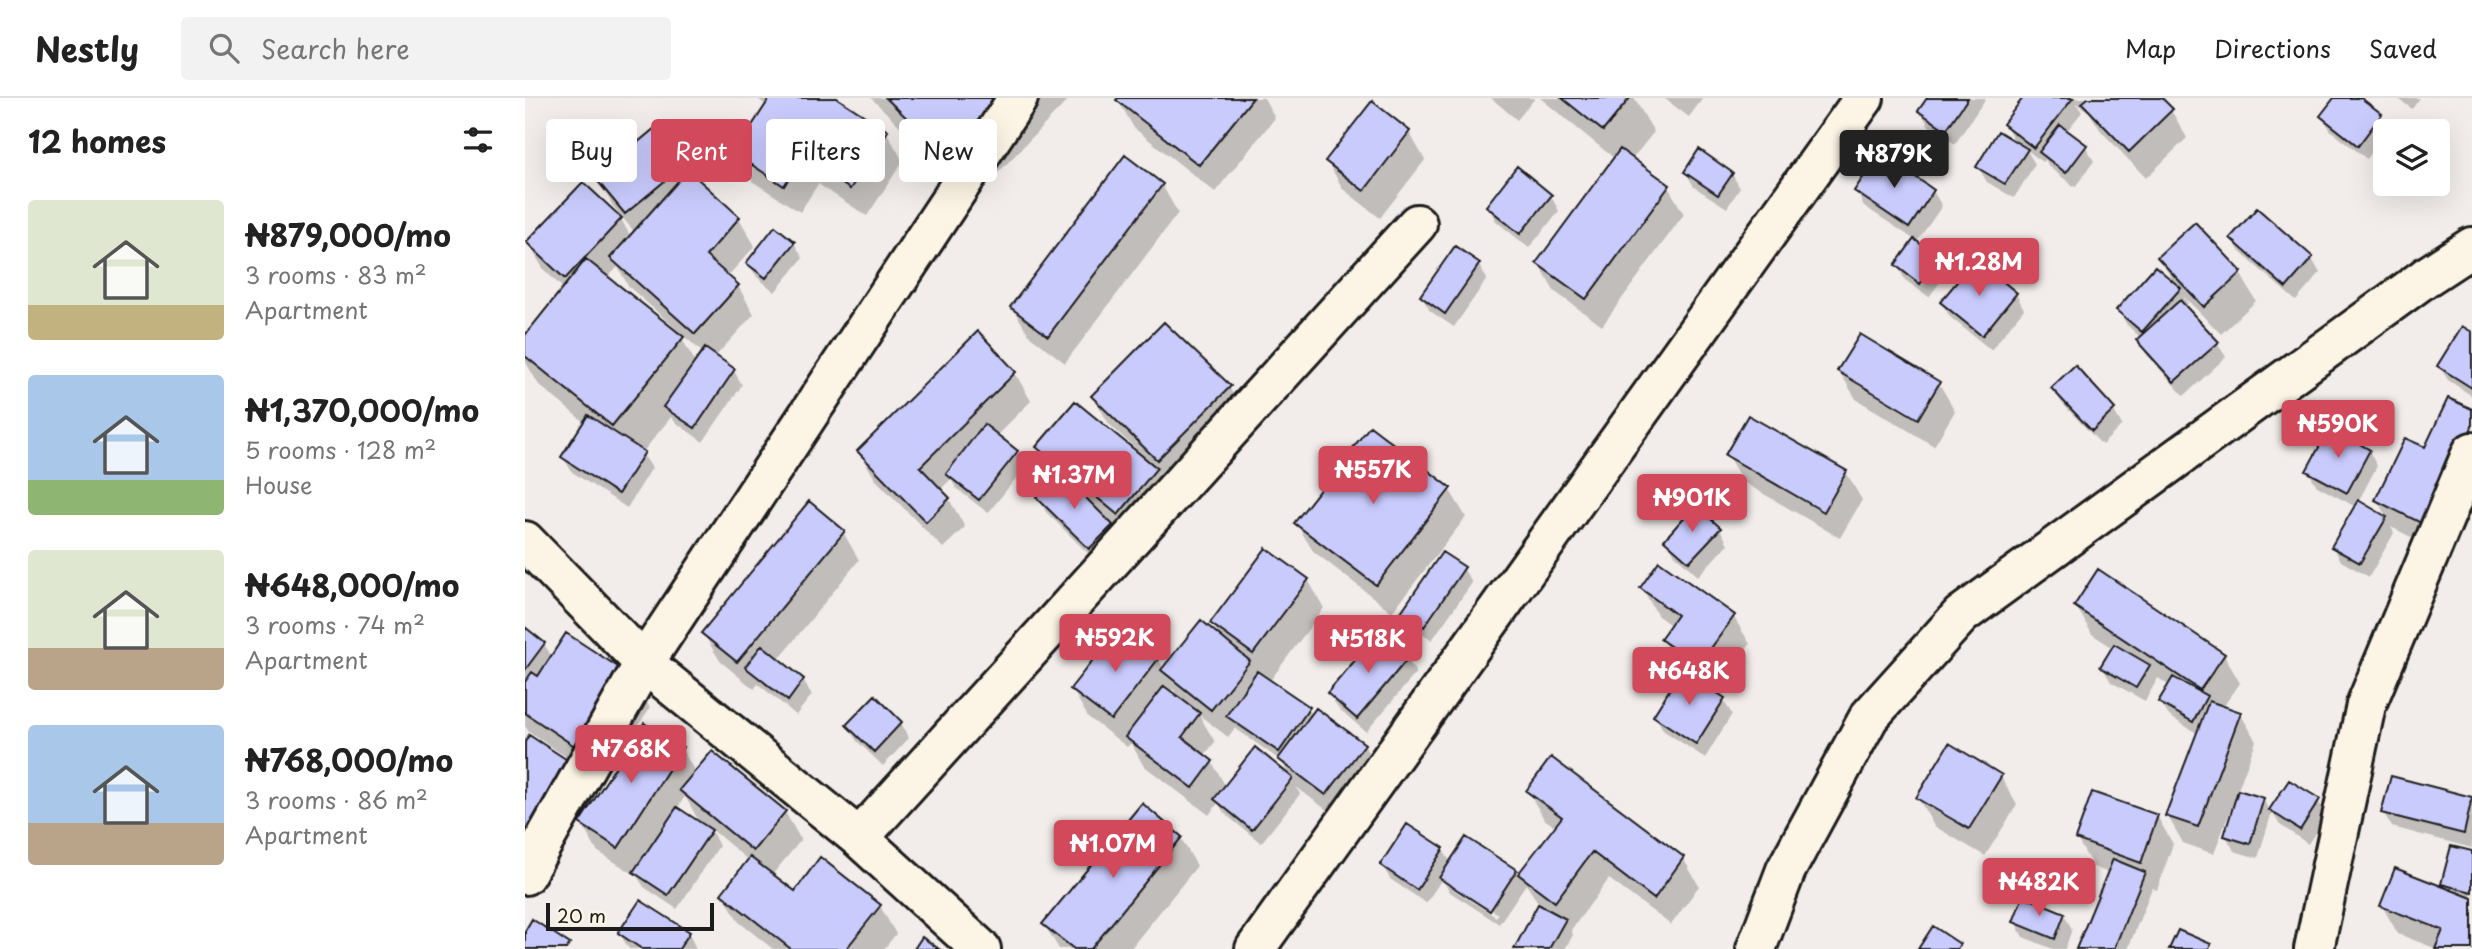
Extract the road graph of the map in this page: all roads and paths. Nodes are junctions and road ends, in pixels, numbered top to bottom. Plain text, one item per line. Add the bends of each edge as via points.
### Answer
1 (1018, 98) edge
2 (1864, 98) edge
3 (1417, 224) dead end
4 (2472, 247) edge
5 (2472, 452) edge
6 (525, 541) edge
7 (644, 663) junction
8 (859, 838) junction
9 (525, 875) edge
10 (981, 949) edge
11 (1255, 949) edge
12 (1756, 949) edge
13 (2314, 949) edge

1 - 7 street
2 - 11 street
3 - 8 street
4 - 12 street via 1961,615 1869,717 1786,870
5 - 13 street via 2366,705
6 - 7 street
7 - 8 street
7 - 9 street
8 - 10 street

